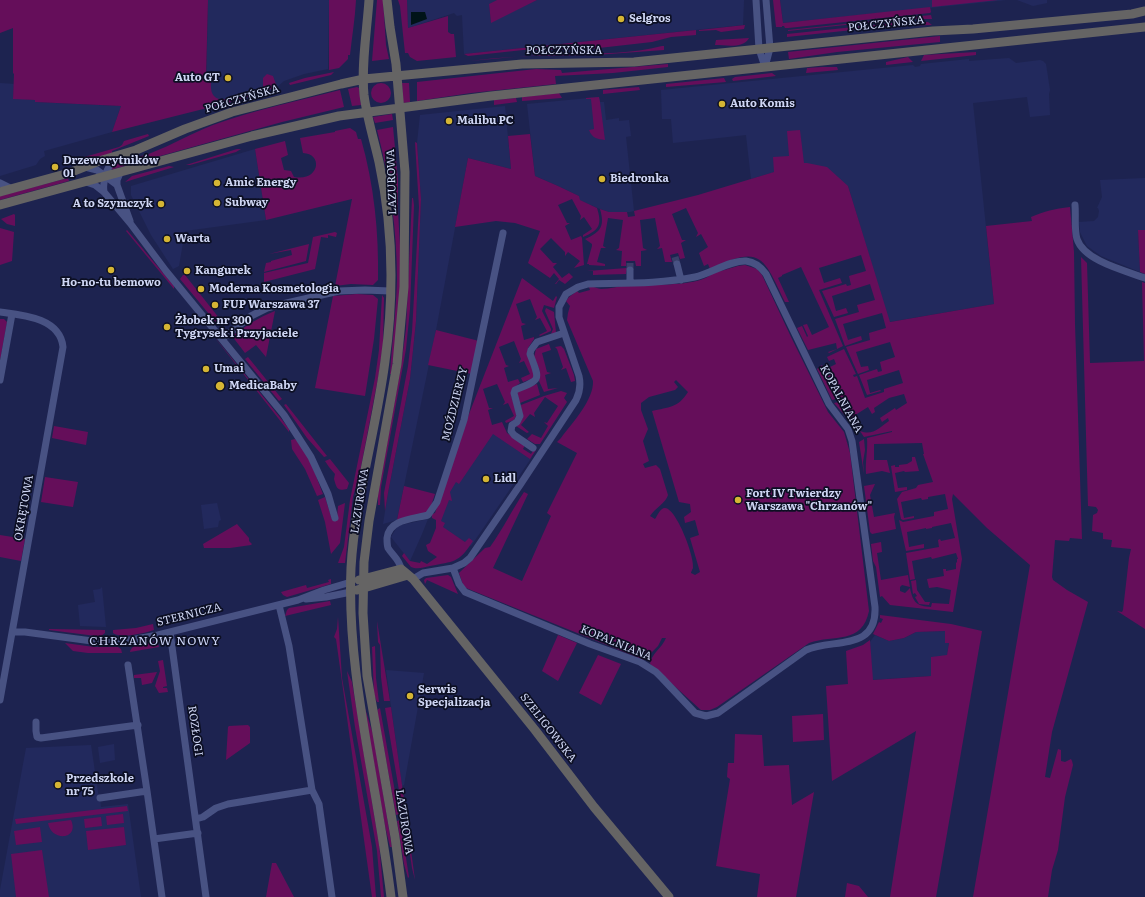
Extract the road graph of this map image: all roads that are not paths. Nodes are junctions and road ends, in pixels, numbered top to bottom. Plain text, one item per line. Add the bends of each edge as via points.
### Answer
1 (369, 0) edge
2 (387, 0) edge
3 (756, 0) edge
4 (766, 0) edge
5 (1145, 11) edge
6 (1145, 27) edge
7 (770, 48) junction
8 (759, 49) junction
9 (765, 67) junction
10 (397, 76) junction
11 (364, 79) junction
12 (399, 108) junction
13 (367, 112) junction
14 (116, 156) junction
15 (84, 167) junction
16 (120, 172) junction
17 (106, 177) junction
18 (86, 182) junction
19 (0, 183) edge
20 (117, 185) junction
21 (12, 189) junction
22 (0, 192) edge
23 (104, 192) junction
24 (1075, 205) dead end
25 (0, 206) edge
26 (130, 223) junction
27 (503, 233) dead end
28 (677, 264) tunnel mouth
29 (630, 270) tunnel mouth
30 (1145, 278) edge
31 (681, 280) junction
32 (630, 282) junction
33 (390, 291) junction
34 (0, 312) edge
35 (12, 314) junction
36 (564, 333) junction
37 (222, 339) junction
38 (0, 380) edge
39 (533, 448) dead end
40 (335, 518) dead end
41 (453, 568) junction
42 (407, 575) junction
43 (363, 579) junction
44 (351, 582) junction
45 (363, 588) junction
46 (351, 592) junction
47 (298, 600) junction
48 (279, 605) junction
49 (13, 632) junction
50 (170, 632) junction
51 (128, 665) dead end
52 (0, 700) edge
53 (36, 722) dead end
54 (138, 725) junction
55 (312, 790) junction
56 (147, 791) junction
57 (100, 798) dead end
58 (196, 819) junction
59 (198, 833) junction
60 (154, 839) junction
61 (162, 897) edge
62 (206, 897) edge
63 (332, 897) edge
64 (391, 897) edge
65 (403, 897) edge
66 (669, 897) edge

1 - 11 main road, LAZUROWA
2 - 10 main road, LAZUROWA
3 - 8 street
4 - 7 street
5 - 7 main road, POŁCZYŃSKA via 1048,23 933,31
6 - 9 main road
7 - 8 main road, POŁCZYŃSKA
7 - 9 street
8 - 9 street
8 - 10 main road, POŁCZYŃSKA via 634,62 535,63
9 - 12 main road via 484,96
10 - 11 main road, POŁCZYŃSKA
10 - 12 main road, LAZUROWA
11 - 13 main road, LAZUROWA
11 - 14 main road, POŁCZYŃSKA via 232,112
12 - 13 main road
12 - 43 main road, LAZUROWA via 406,183 404,297 397,364 368,521
13 - 16 main road via 285,128
13 - 33 main road, LAZUROWA via 379,162 386,210 390,246
14 - 15 main road, POŁCZYŃSKA
14 - 17 street via 108,168
15 - 17 street via 97,170
15 - 21 main road, POŁCZYŃSKA
16 - 17 main road
16 - 20 street
17 - 18 main road
17 - 20 street
17 - 23 street via 103,184
18 - 23 street
18 - 25 main road
19 - 21 street
20 - 26 street
21 - 22 main road, POŁCZYŃSKA
23 - 26 street
24 - 30 street via 1077,239 1083,249 1099,260
26 - 37 street
27 - 42 street, MOŹDZIERZY via 464,420 437,502 428,515 397,523 387,536 388,547
28 - 31 street
29 - 32 street
31 - 32 street, KOPALNIANA
31 - 41 street, KOPALNIANA via 705,275 740,262 747,261 760,266 829,404 848,428 852,441 875,607 873,621 866,633 854,641 824,644 806,650 718,713 702,716 692,710 662,678 643,664 463,591
32 - 36 street, KOPALNIANA via 588,284 570,291 564,296 559,307
33 - 37 street via 339,291 278,305 256,313
33 - 44 main road, LAZUROWA via 385,360 357,514
34 - 35 street
35 - 38 street
35 - 49 street, OKRĘTOWA via 49,324 63,341 63,355
36 - 39 street via 534,345 530,354 537,378 534,383 515,390 514,393 520,416 511,431
36 - 41 street, KOPALNIANA via 580,383 576,400 470,558
37 - 40 street via 284,415 300,439 328,494
41 - 42 street, KOPALNIANA
42 - 43 main road
42 - 45 main road
42 - 66 main road, SZELIGOWSKA
43 - 44 main road
43 - 45 main road, LAZUROWA
44 - 46 main road, LAZUROWA
44 - 47 street, STERNICZA
45 - 46 main road, STERNICZA
45 - 65 main road, LAZUROWA via 368,676
46 - 47 street, STERNICZA
46 - 64 main road, LAZUROWA via 352,644 356,677
47 - 48 street, STERNICZA
48 - 50 street, STERNICZA
48 - 55 street via 289,646
49 - 50 street, STERNICZA via 92,641 125,641
49 - 52 street, OKRĘTOWA
50 - 58 street, ROZŁOGI
51 - 54 street
53 - 54 street via 36,735 41,738
54 - 56 street
55 - 58 street via 228,804
55 - 63 street via 319,804
56 - 57 street
56 - 60 street
58 - 59 street, ROZŁOGI
59 - 60 street
59 - 62 street, ROZŁOGI
60 - 61 street

